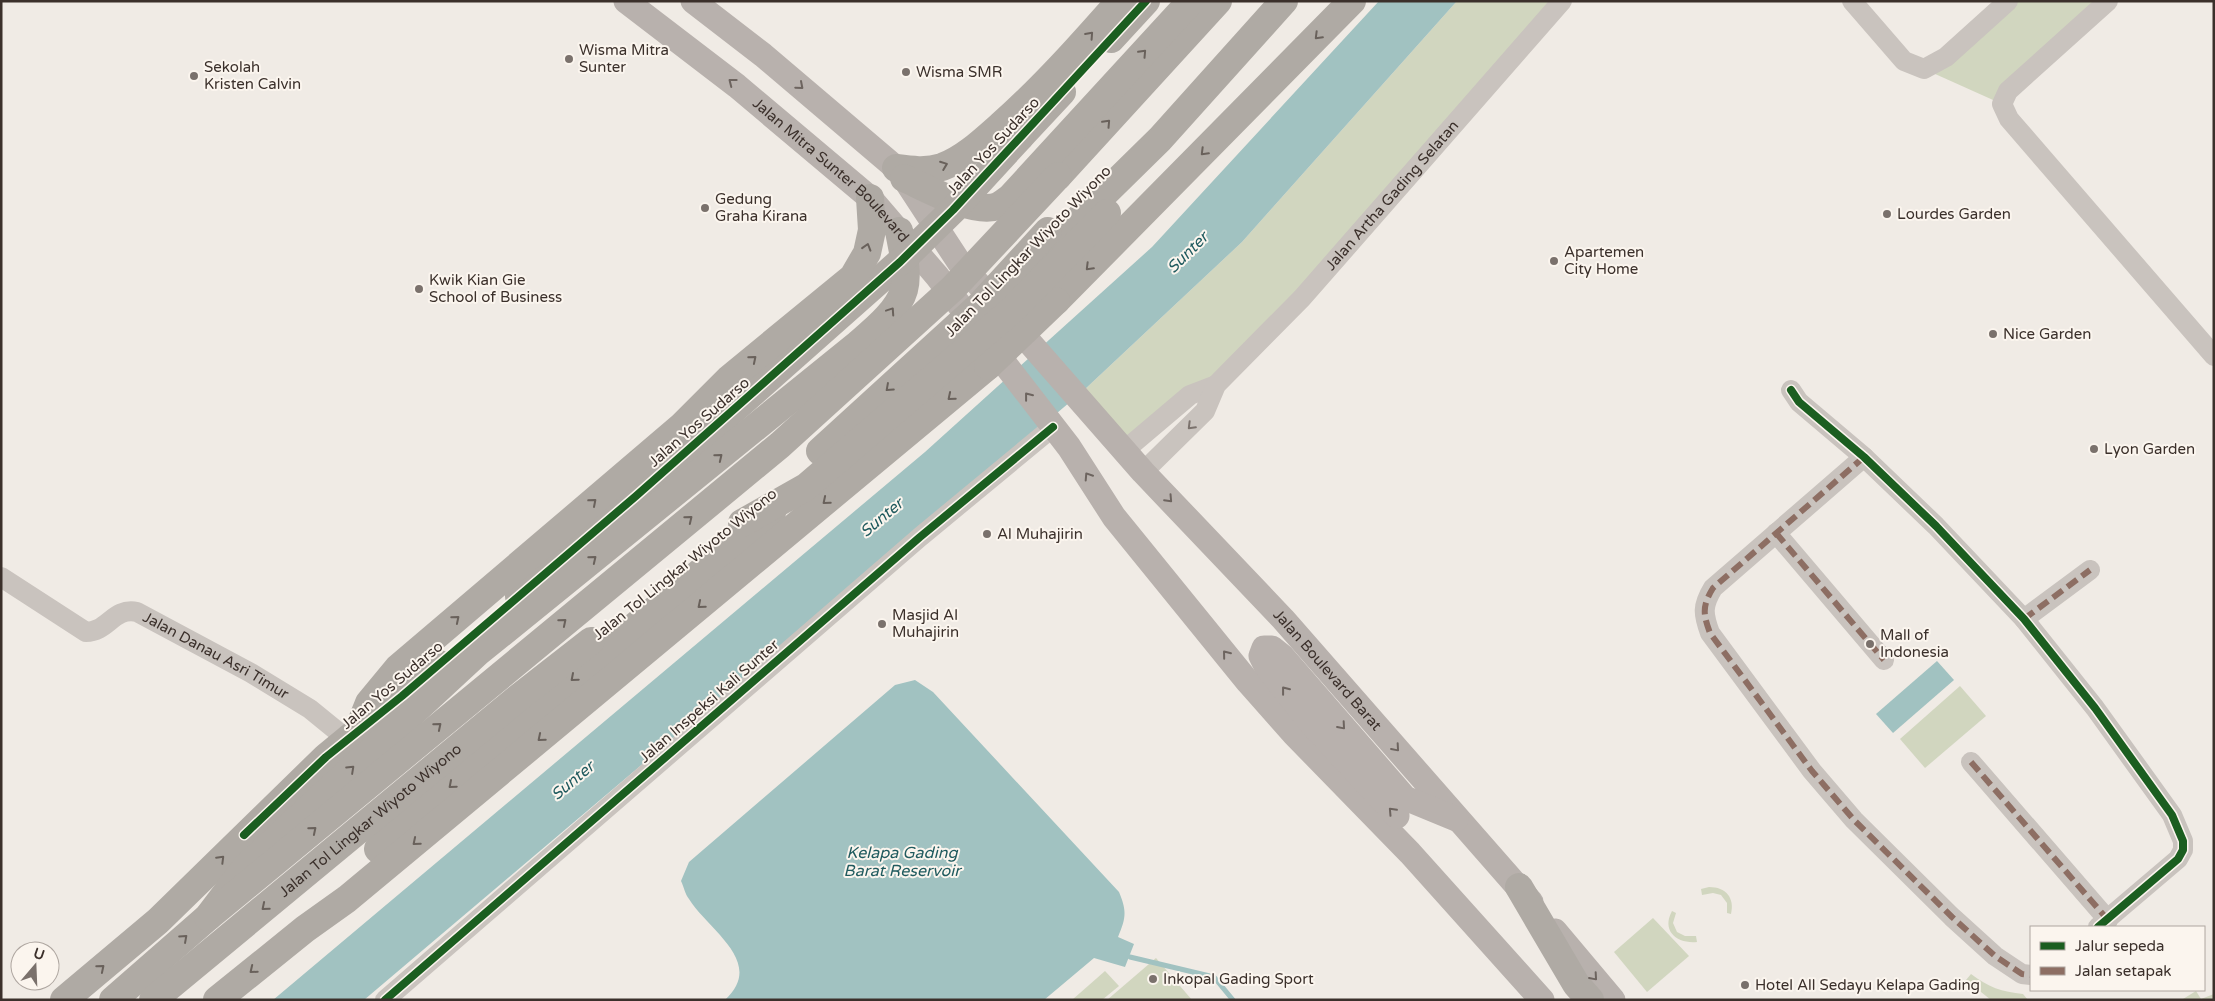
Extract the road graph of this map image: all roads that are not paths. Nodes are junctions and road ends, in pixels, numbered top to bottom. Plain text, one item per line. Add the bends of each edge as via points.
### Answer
1 (626, 1) edge
2 (693, 1) edge
3 (1120, 1) edge
4 (1146, 1) edge
5 (1191, 1) edge
6 (1218, 1) edge
7 (1263, 1) edge
8 (1284, 1) edge
9 (1304, 1) edge
10 (1352, 1) edge
11 (1562, 1) edge
12 (1852, 1) edge
13 (2008, 1) edge
14 (2108, 1) edge
15 (900, 173) junction
16 (1011, 197) junction
17 (870, 198) junction
18 (899, 231) junction
19 (1060, 237) junction
20 (1003, 312) junction
21 (2214, 356) edge
22 (1000, 360) junction
23 (1216, 385) junction
24 (1791, 390) dead end
25 (1052, 426) junction
26 (1125, 450) junction
27 (1864, 457) junction
28 (1144, 472) junction
29 (742, 523) junction
30 (1776, 533) junction
31 (2090, 570) dead end
32 (1, 577) edge
33 (2024, 618) junction
34 (1884, 660) dead end
35 (352, 737) junction
36 (1971, 762) dead end
37 (1459, 820) junction
38 (1519, 887) junction
39 (208, 917) junction
40 (2103, 924) edge
41 (307, 927) junction
42 (1518, 973) junction
43 (2030, 975) edge
44 (64, 1000) edge
45 (113, 1000) edge
46 (153, 1000) edge
47 (217, 1000) edge
48 (385, 1000) edge
49 (1542, 1000) edge
50 (1590, 1000) edge
51 (1613, 1000) edge

17 -> 1 main road, Jalan Mitra Sunter Boulevard via 737,86
2 -> 15 main road via 764,55
15 -> 3 highway via 940,168 980,143 1033,97
4 - 35 highway, Jalan Yos Sudarso, bridge via 953,210 900,262 636,496
16 -> 5 highway
39 -> 6 highway, Jalan Tol Lingkar Wiyoto Wiyono, bridge via 780,445 868,367 953,288
7 -> 29 highway, Jalan Tol Lingkar Wiyoto Wiyono, bridge via 980,305
8 - 19 highway via 1160,139
9 - 29 highway, bridge via 1158,160 1012,310 806,487
10 -> 41 highway, bridge via 988,366 346,899
11 - 23 street, Jalan Artha Gading Selatan via 1302,298
12 - 13 street via 1904,61 1924,69 1946,57
14 - 21 street via 2008,91 2002,104 2009,119
15 - 16 highway via 937,194 980,207 997,206
15 - 20 main road via 959,262
16 - 19 highway via 1016,214 1027,228 1048,237
17 - 18 main road, Jalan Mitra Sunter Boulevard
35 -> 17 highway via 369,703 398,668 682,426 730,378 853,277 867,253 872,230
18 - 22 main road, Jalan Mitra Sunter Boulevard
39 -> 18 highway, bridge via 246,866 477,653 889,316 904,290 905,269
19 - 20 highway via 1022,283 1016,300
20 - 26 main road, Jalan Boulevard Barat
25 -> 22 main road
22 -> 41 highway via 979,348 968,351 635,626 345,878
23 - 26 street, Jalan Artha Gading Selatan via 1190,395
23 -> 28 street, Jalan Artha Gading Selatan via 1205,411
24 - 27 street via 1799,402
42 -> 25 main road via 1255,689 1114,518
25 - 48 street, Jalan Inspeksi Kali Sunter
26 - 28 main road, Jalan Boulevard Barat
27 - 30 street
27 - 33 street via 1966,556
28 -> 37 main road, Jalan Boulevard Barat via 1283,619
29 -> 46 highway, Jalan Tol Lingkar Wiyoto Wiyono via 518,698
30 - 34 street
30 - 43 street via 1713,588 1706,600 1704,617 1710,634 1812,771 1854,820 1995,956 2022,974
31 - 33 street
32 - 35 street, Jalan Danau Asri Timur via 86,632 100,628 122,612 137,612 251,674
33 - 40 street via 2126,750 2172,815 2184,841 2178,859
44 -> 35 highway, Jalan Yos Sudarso via 158,921 303,778
36 - 40 street
37 - 38 main road, Jalan Boulevard Barat
42 -> 37 main road via 1496,927 1310,722 1266,666 1261,656 1264,648 1272,648 1282,656 1405,798
38 - 50 highway via 1576,984
38 -> 51 main road, Jalan Boulevard Barat
45 -> 39 highway, Jalan Tol Lingkar Wiyoto Wiyono
41 -> 47 highway
42 - 49 main road

